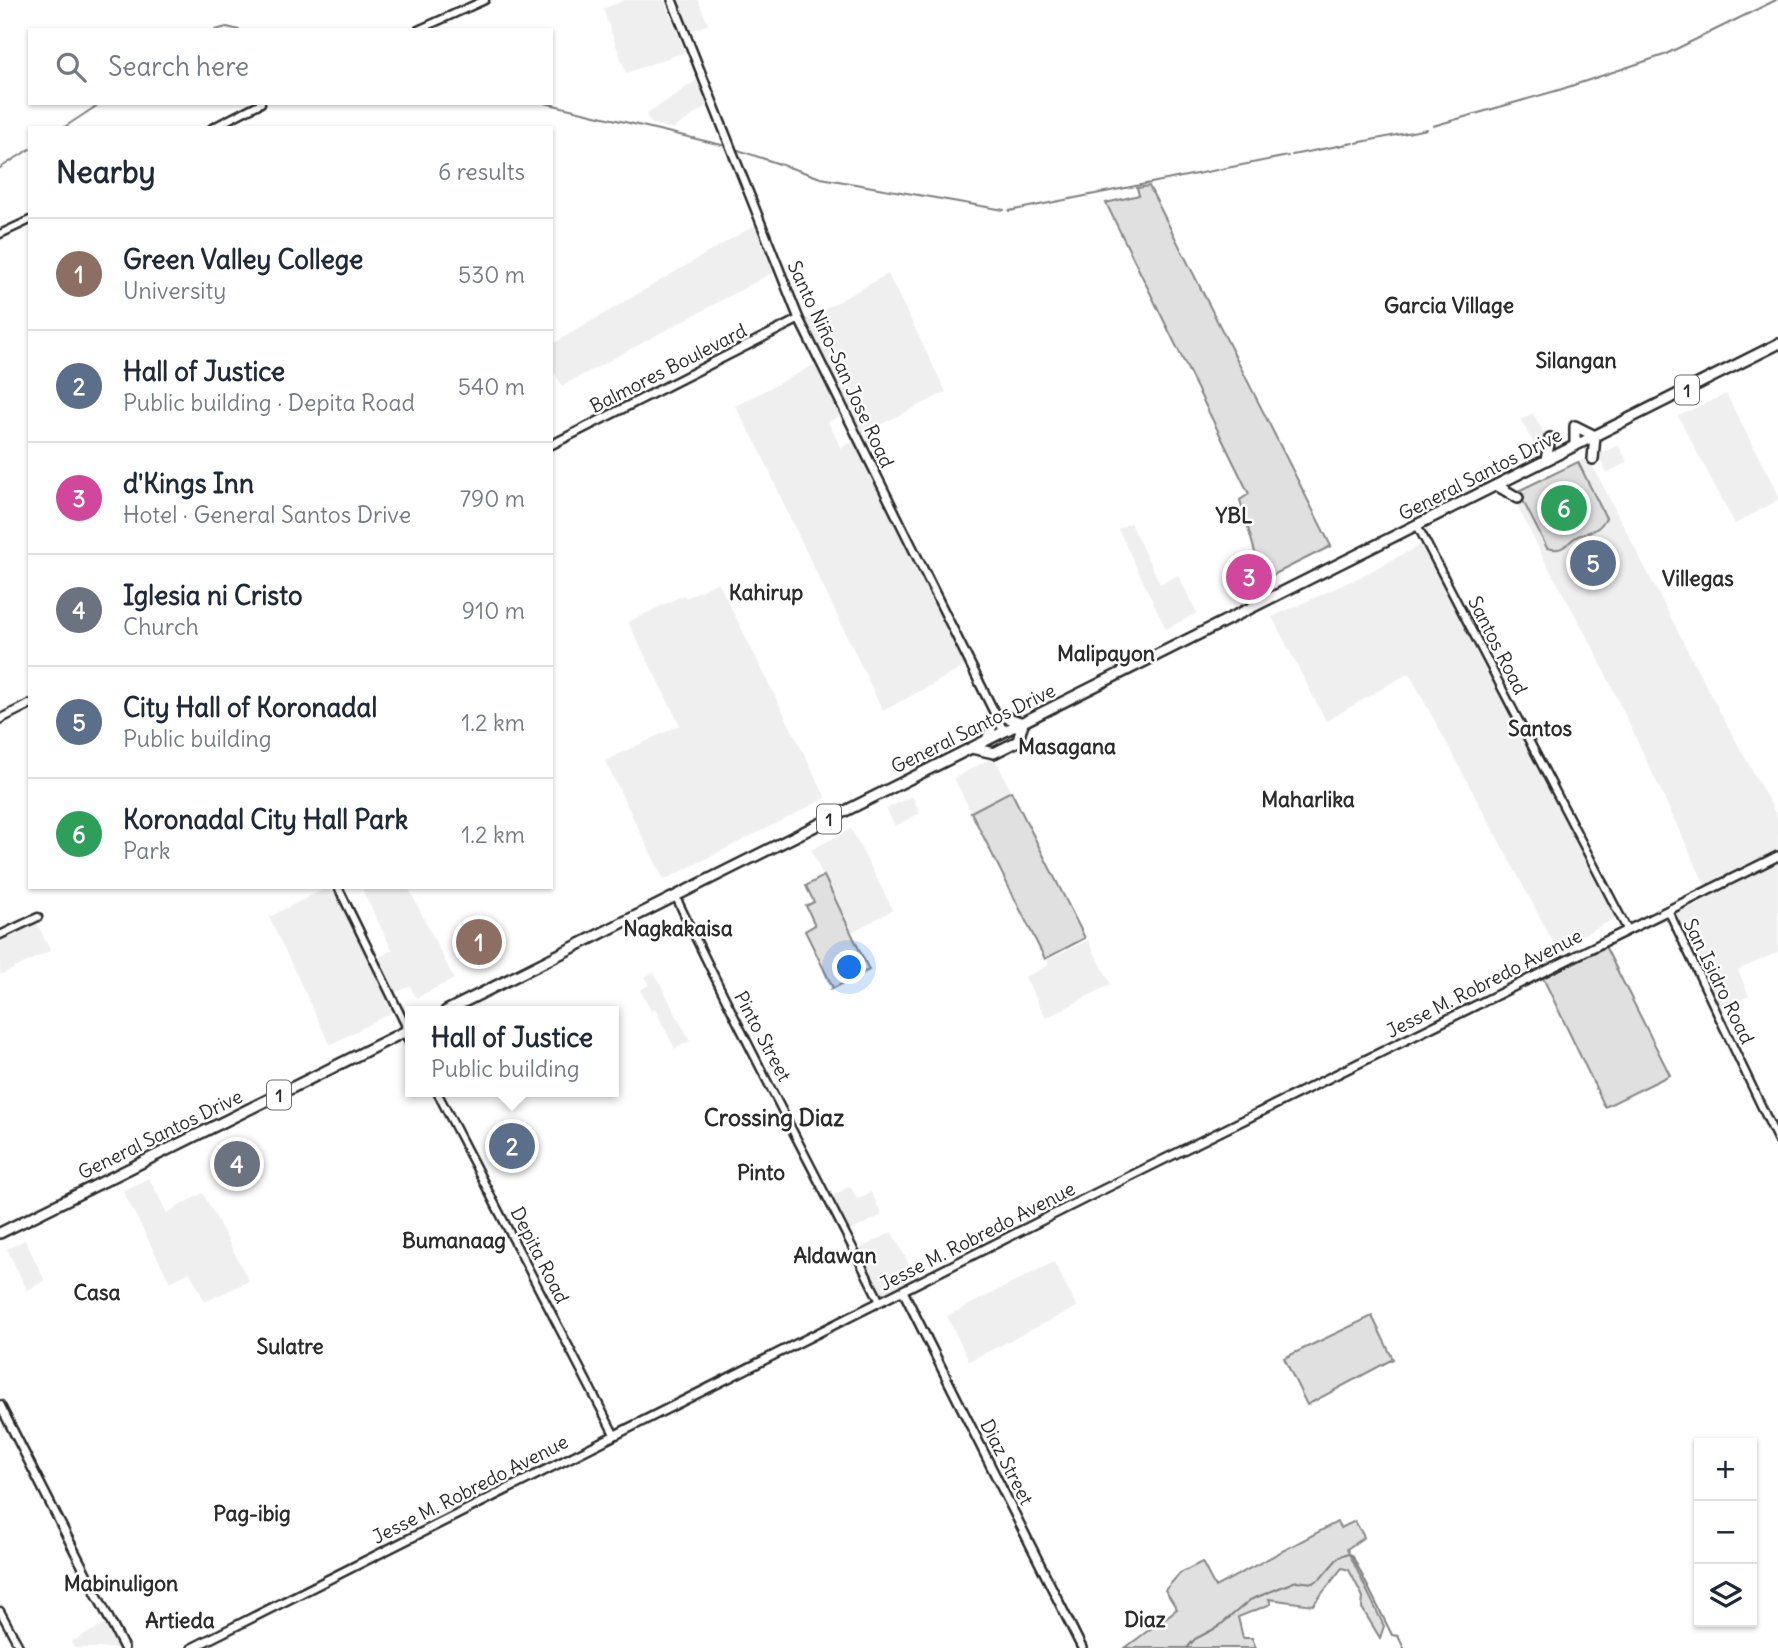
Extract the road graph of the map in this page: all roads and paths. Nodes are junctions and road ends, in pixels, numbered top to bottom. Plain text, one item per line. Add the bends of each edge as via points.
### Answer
1 (485, 0) edge
2 (671, 0) edge
3 (422, 28) edge
4 (257, 105) edge
5 (216, 126) edge
6 (28, 221) edge
7 (0, 234) edge
8 (799, 319) junction
9 (1778, 344) edge
10 (1595, 436) junction
11 (1550, 438) dead end
12 (553, 444) edge
13 (1576, 446) junction
14 (1546, 460) junction
15 (1594, 460) dead end
16 (1496, 485) junction
17 (1518, 498) dead end
18 (1417, 525) junction
19 (28, 705) edge
20 (996, 714) junction
21 (0, 719) edge
22 (1023, 723) junction
23 (1004, 732) junction
24 (987, 740) junction
25 (971, 748) junction
26 (1778, 856) edge
27 (339, 889) edge
28 (676, 897) junction
29 (1668, 910) junction
30 (38, 917) dead end
31 (1627, 929) junction
32 (0, 935) edge
33 (456, 1006) edge
34 (405, 1025) edge
35 (405, 1032) edge
36 (440, 1097) edge
37 (1778, 1141) edge
38 (0, 1233) edge
39 (903, 1291) junction
40 (880, 1303) junction
41 (0, 1405) edge
42 (614, 1434) junction
43 (0, 1611) edge
44 (20, 1648) edge
45 (124, 1648) edge
46 (192, 1648) edge
47 (1082, 1648) edge

1 - 3 street
2 - 8 main road, Santo Niño-San Jose Road
4 - 5 street
6 - 7 street
8 - 12 main road, Balmores Boulevard
8 - 20 main road, Santo Niño-San Jose Road
9 - 10 highway, General Santos Drive / 1
10 - 13 highway, General Santos Drive / 1
10 - 13 highway via 1575,426
10 - 15 highway
11 - 14 highway
13 - 14 highway, General Santos Drive / 1
14 - 16 highway, General Santos Drive / 1
16 - 17 highway
16 - 18 highway, General Santos Drive / 1
18 - 22 highway, General Santos Drive / 1
18 - 31 street, Santos Road
19 - 21 main road
20 - 22 highway
20 - 23 main road, Santo Niño-San Jose Road
20 - 24 highway
22 - 23 highway, General Santos Drive / 1
22 - 25 highway via 1018,741 994,753
23 - 24 highway, General Santos Drive / 1
24 - 25 highway, General Santos Drive / 1
25 - 28 highway, General Santos Drive / 1
26 - 29 main road, Jesse M. Robredo Avenue
27 - 34 street
28 - 33 highway, General Santos Drive / 1
28 - 40 street, Pinto Street
29 - 31 main road, Jesse M. Robredo Avenue
29 - 37 street, San Isidro Road
30 - 32 street
31 - 39 main road, Jesse M. Robredo Avenue
35 - 38 highway, General Santos Drive / 1
36 - 42 street, Depita Road
39 - 40 main road, Jesse M. Robredo Avenue
39 - 47 main road, Diaz Street
40 - 42 main road, Jesse M. Robredo Avenue
41 - 45 main road
42 - 46 main road, Jesse M. Robredo Avenue
43 - 44 street

